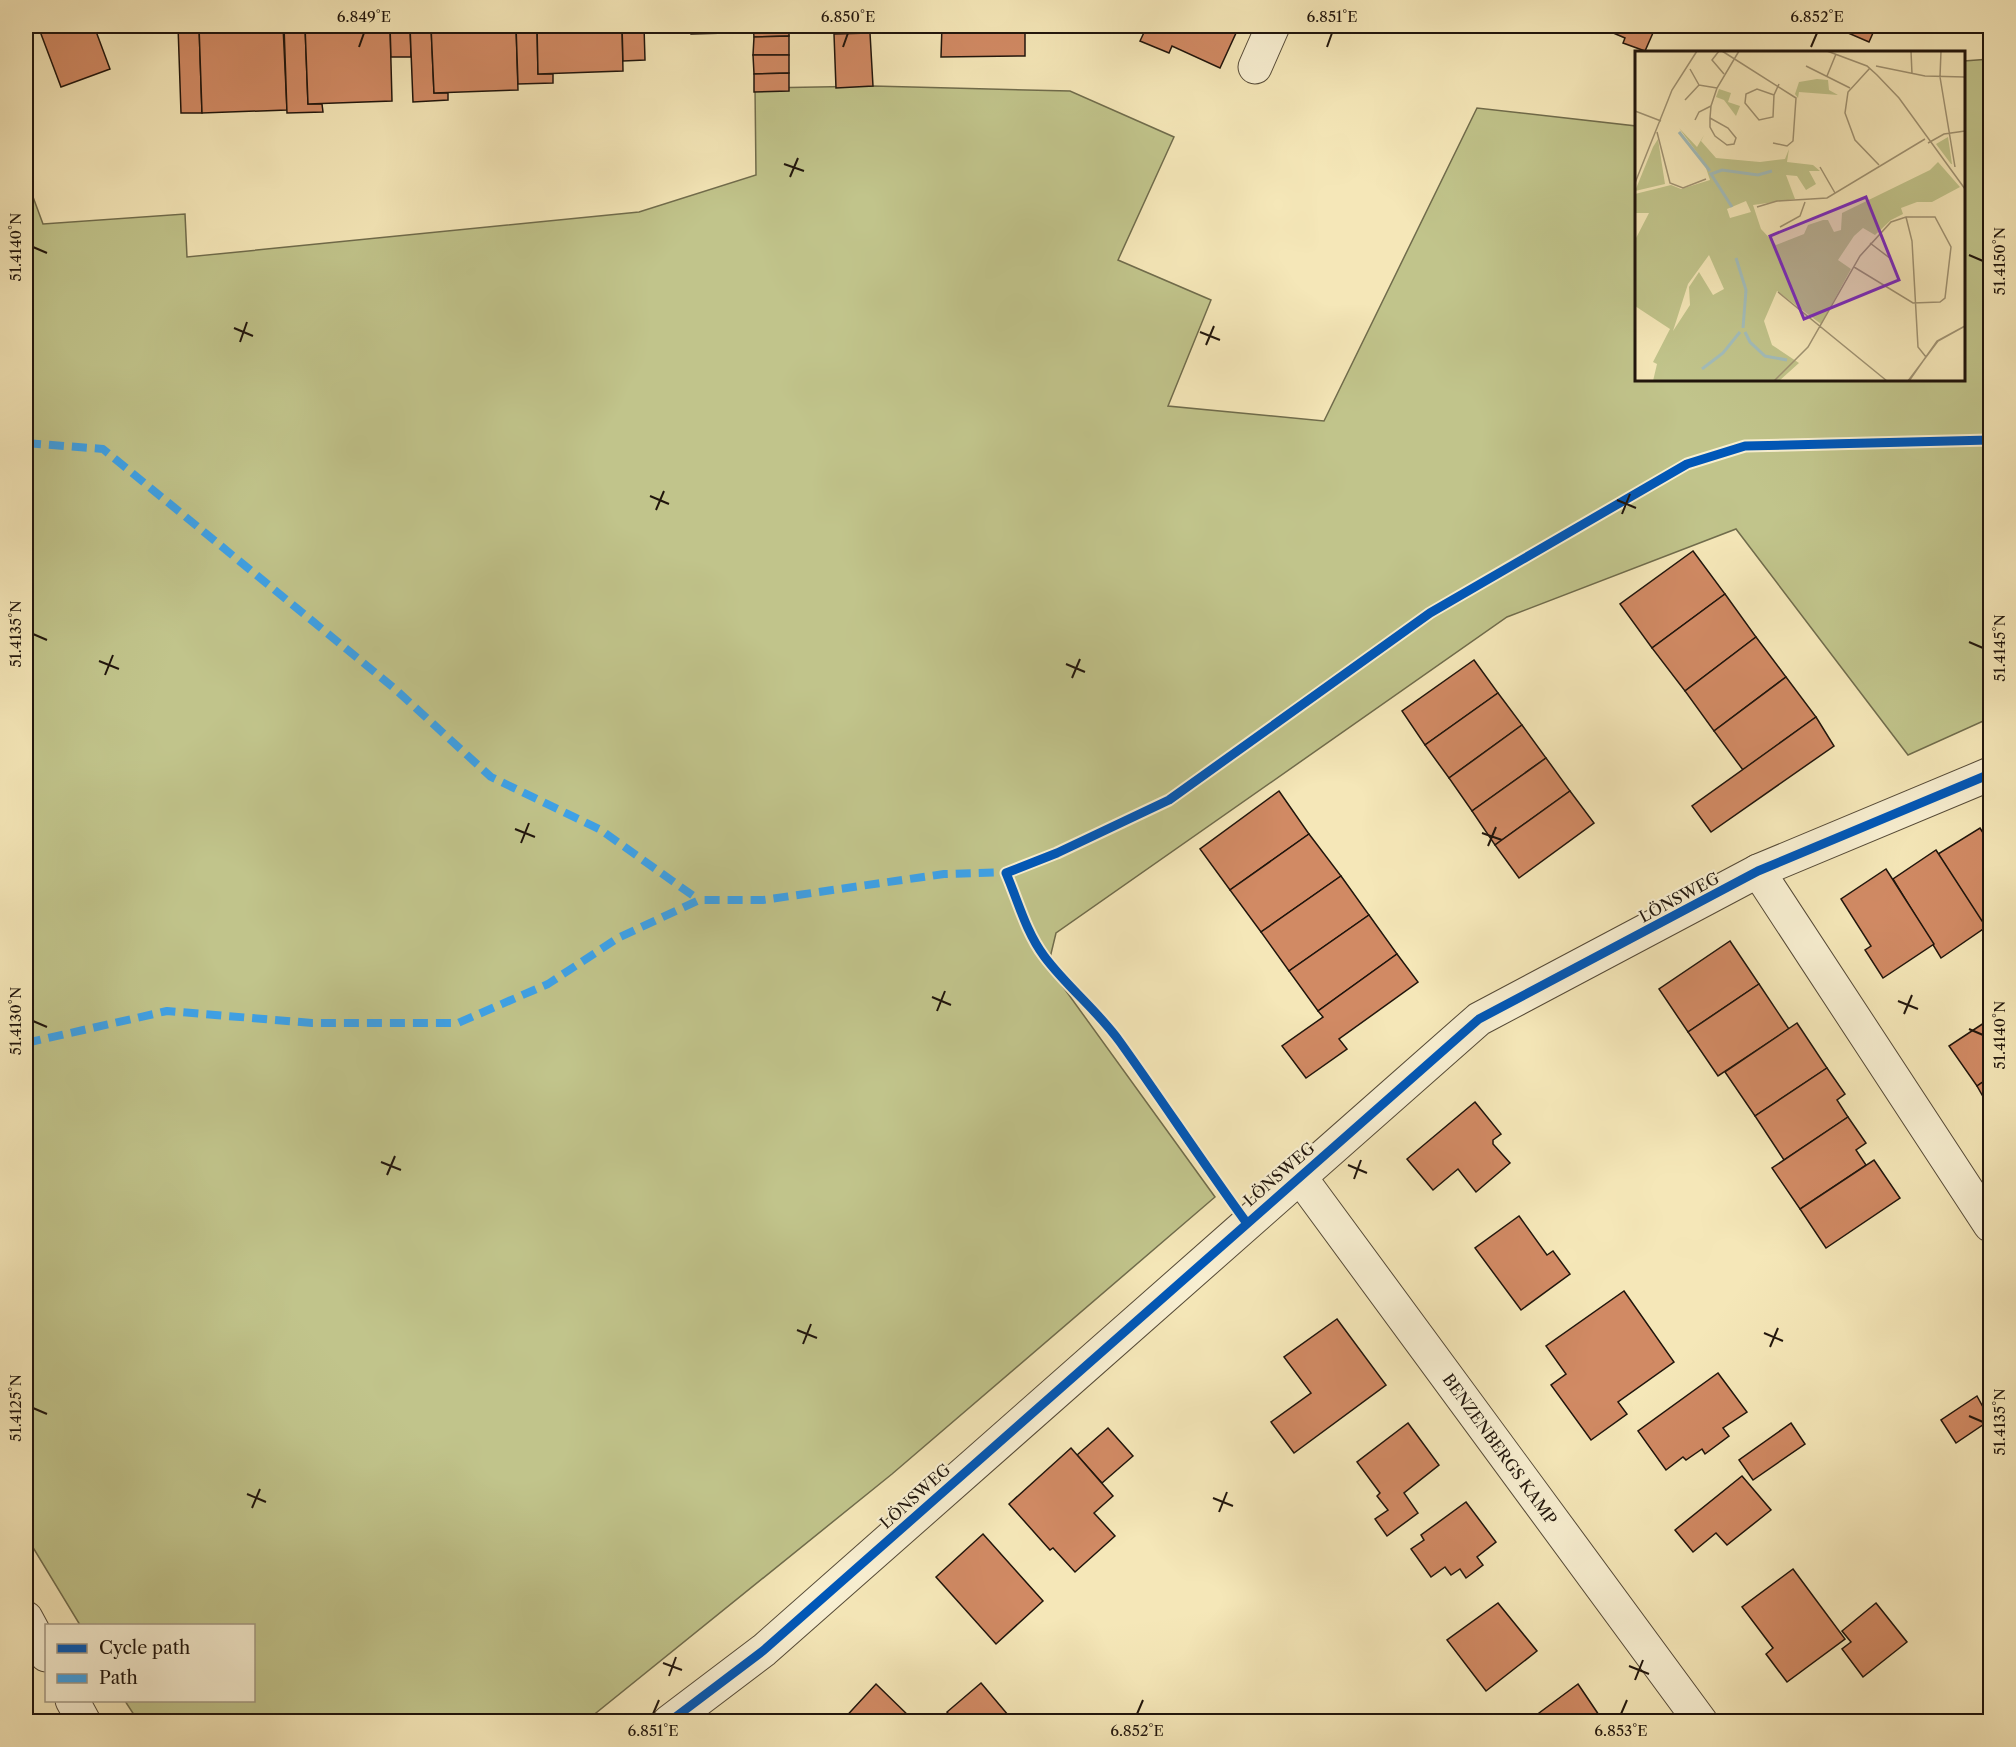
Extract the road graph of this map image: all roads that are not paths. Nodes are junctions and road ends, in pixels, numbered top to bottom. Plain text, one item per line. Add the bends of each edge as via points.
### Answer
1 (1273, 26) edge
2 (1255, 67) dead end
3 (1990, 774) edge
4 (1758, 871) junction
5 (1300, 1177) junction
6 (1990, 1225) edge
7 (26, 1618) edge
8 (45, 1653) edge
9 (73, 1702) edge
10 (84, 1722) edge
11 (669, 1722) edge
12 (1701, 1722) edge

1 - 2 street
3 - 4 street, LÖNSWEG
4 - 5 street, LÖNSWEG via 1479,1019
4 - 6 street
5 - 11 street, LÖNSWEG via 764,1650
5 - 12 street, BENZENBERGS KAMP
7 - 8 street
9 - 10 street

